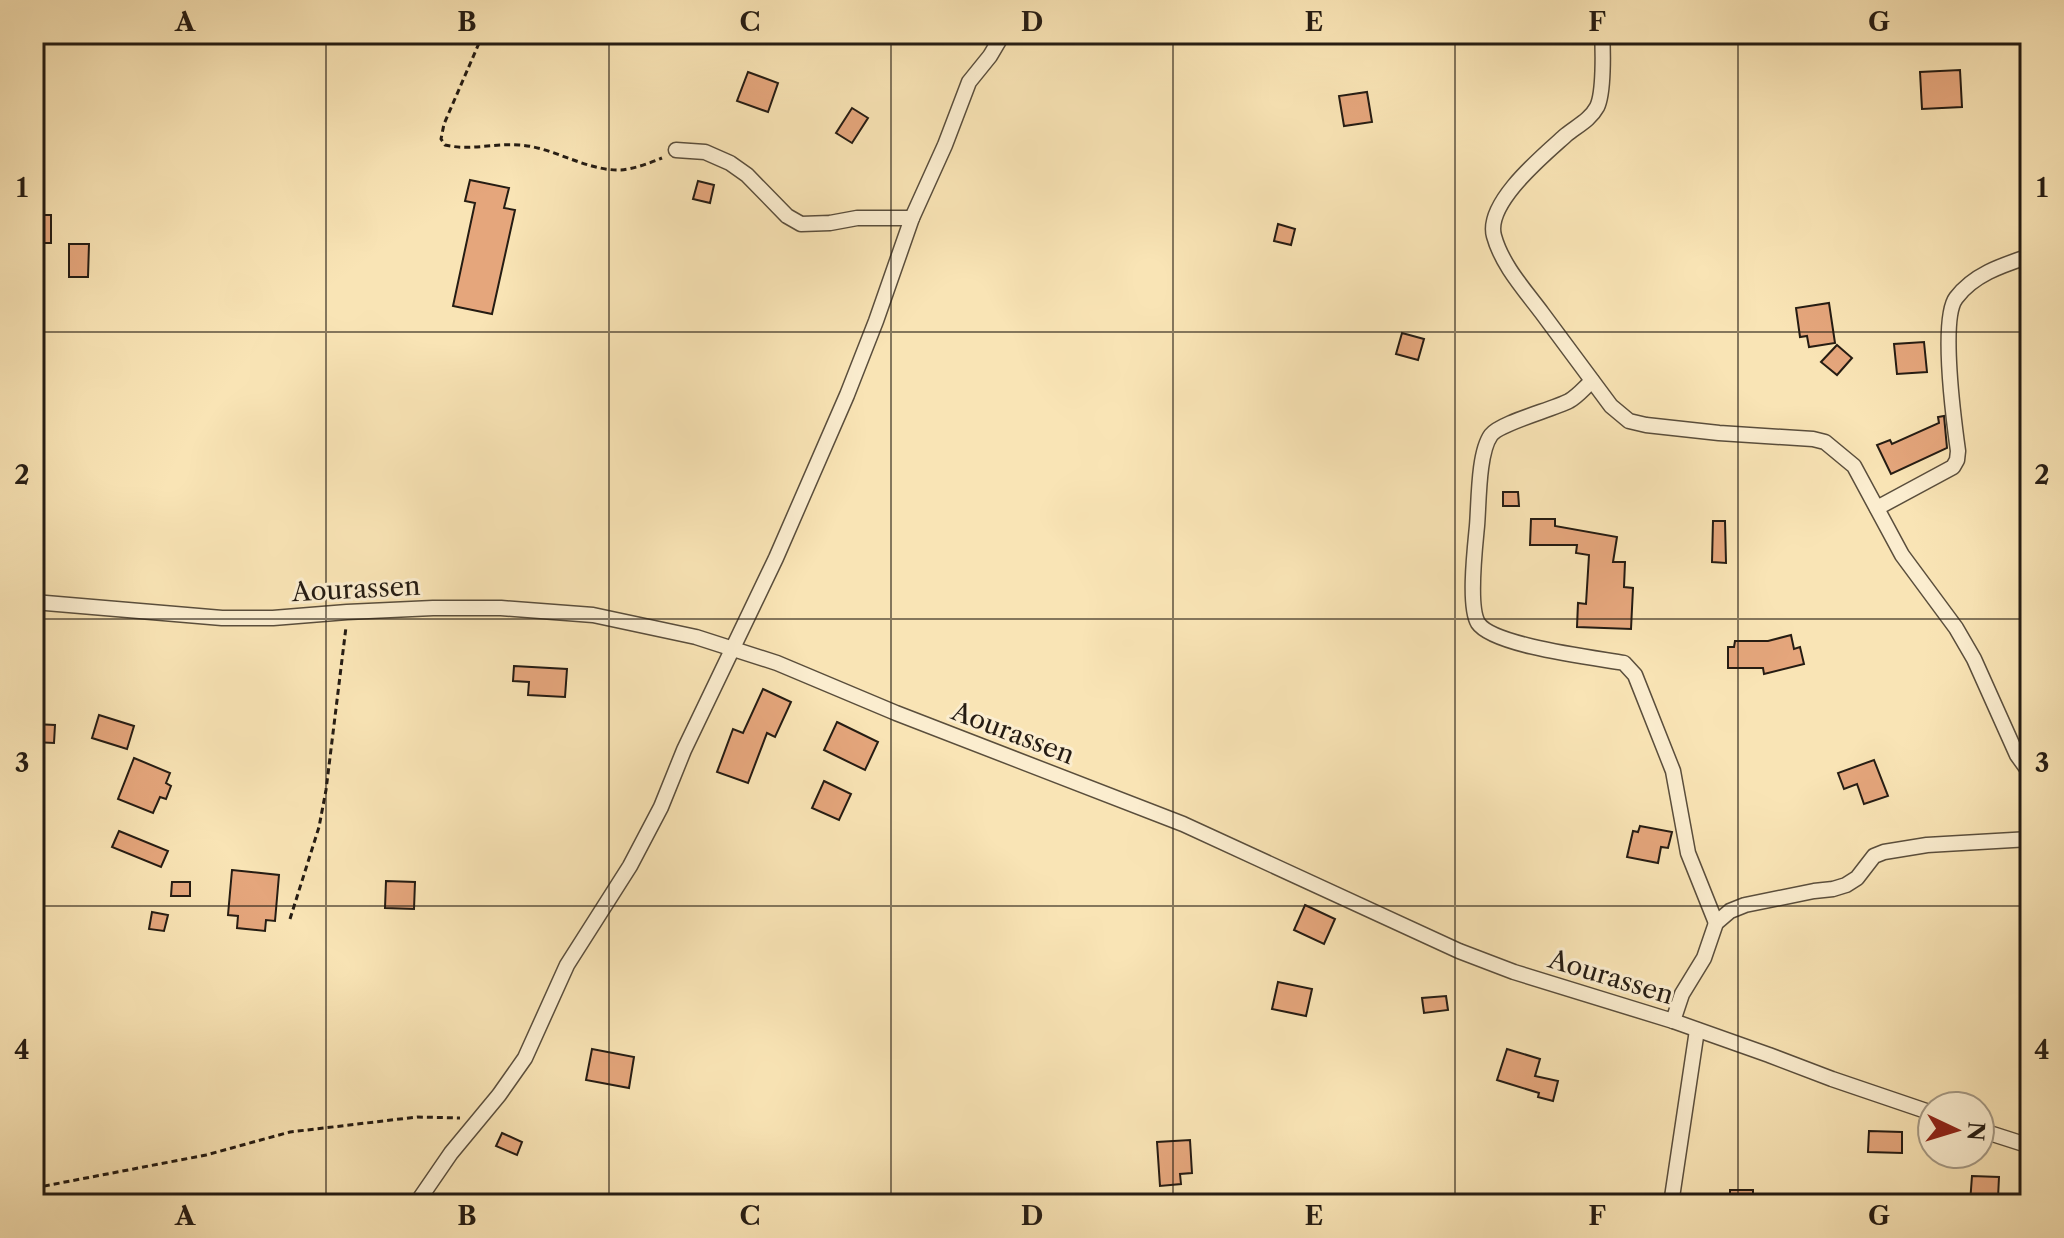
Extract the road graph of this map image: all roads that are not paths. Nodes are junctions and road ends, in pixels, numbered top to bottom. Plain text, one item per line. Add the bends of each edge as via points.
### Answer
1 (1003, 34) edge
2 (1602, 34) edge
3 (676, 150) road end
4 (912, 218) junction
5 (2030, 256) edge
6 (1592, 381) junction
7 (1877, 508) junction
8 (34, 602) edge
9 (733, 648) junction
10 (2030, 773) edge
11 (2030, 839) edge
12 (1716, 923) junction
13 (1673, 1021) junction
14 (1697, 1030) junction
15 (1916, 1108) edge
16 (1996, 1135) edge
17 (2030, 1146) edge
18 (416, 1204) edge
19 (1671, 1204) edge

1 - 4 street via 969,82
2 - 6 street via 1598,104 1514,184 1493,224 1510,270
3 - 4 street via 705,152 730,163 801,224
4 - 9 street via 847,395
5 - 7 street via 1983,274 1953,301 1948,325 1958,451 1953,467
6 - 7 street via 1629,421 1825,442 1854,466
6 - 12 street via 1571,400 1491,434 1483,455 1474,614 1488,633 1541,650 1624,663 1635,675 1673,771 1688,853
7 - 10 street via 1902,555 1974,659
8 - 9 street, Aourassen via 222,618 460,608 550,611 593,615
9 - 13 street, Aourassen via 1183,824 1459,951
9 - 18 street via 661,807 567,965 525,1058
11 - 12 street via 1884,852 1846,885 1745,905
12 - 13 street
13 - 14 street, Aourassen
14 - 15 street, Aourassen
14 - 19 street
16 - 17 street

